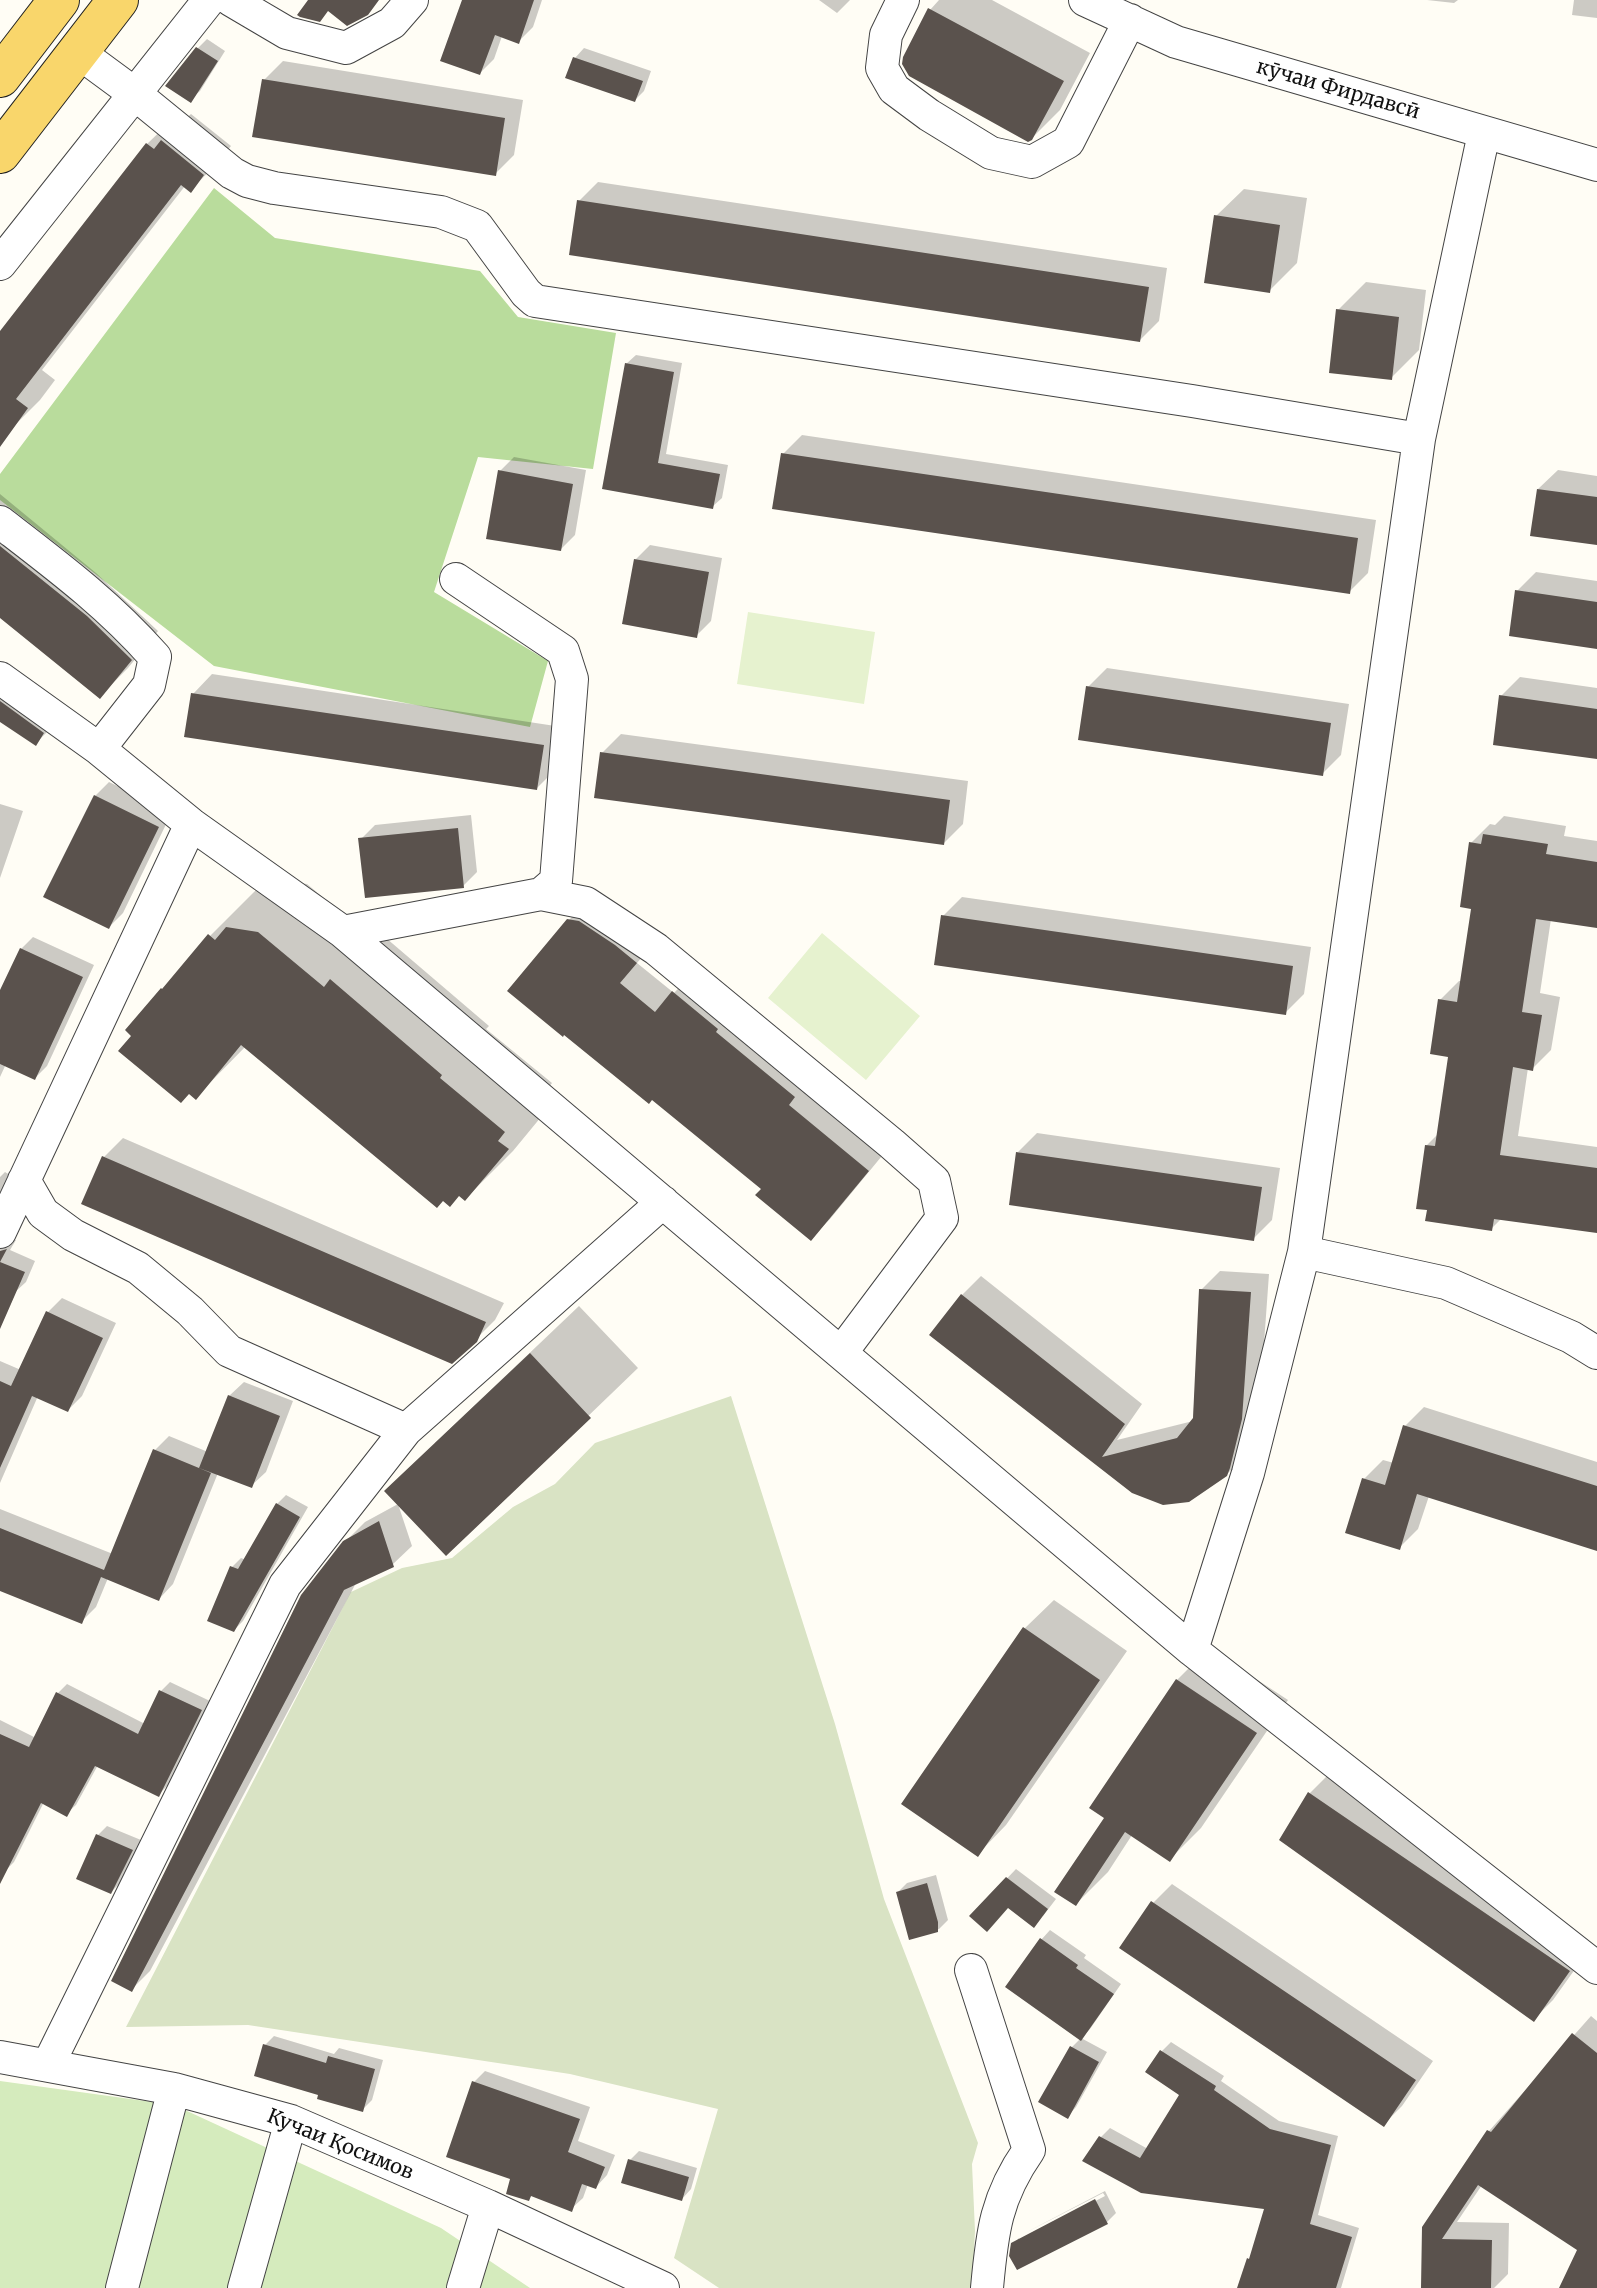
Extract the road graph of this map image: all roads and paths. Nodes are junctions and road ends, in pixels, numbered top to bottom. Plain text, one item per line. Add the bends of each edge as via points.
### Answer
1 (118, 0) edge
2 (209, 0) edge
3 (231, 0) edge
4 (412, 0) edge
5 (903, 0) edge
6 (1085, 0) edge
7 (56, 1) edge
8 (1130, 20) junction
9 (78, 52) junction
10 (0, 77) edge
11 (135, 94) junction
12 (1484, 133) junction
13 (0, 153) edge
14 (1597, 165) edge
15 (0, 264) edge
16 (1419, 439) junction
17 (0, 522) edge
18 (456, 579) dead end
19 (0, 678) edge
20 (99, 749) junction
21 (191, 824) junction
22 (541, 894) junction
23 (343, 932) junction
24 (24, 1180) junction
25 (663, 1202) junction
26 (0, 1232) edge
27 (1304, 1252) junction
28 (841, 1353) junction
29 (1597, 1353) edge
30 (406, 1430) junction
31 (1192, 1650) junction
32 (1597, 1968) edge
33 (971, 1970) dead end
34 (0, 2057) edge
35 (48, 2065) junction
36 (174, 2089) junction
37 (291, 2121) junction
38 (488, 2206) junction
39 (122, 2288) edge
40 (244, 2288) edge
41 (463, 2288) edge
42 (663, 2288) edge
43 (987, 2288) edge

1 - 9 main road
2 - 11 street
3 - 4 street via 287,33 346,48 392,23
5 - 8 street via 886,35 883,57 882,68 894,89 991,153 1032,162 1068,142
6 - 8 street, кӯчаи Фирдавсӣ
7 - 10 main road
8 - 12 street, кӯчаи Фирдавсӣ via 1176,42
9 - 11 street
9 - 13 main road
11 - 15 street
11 - 16 street via 247,181 441,212 477,226 535,301
12 - 14 street, кӯчаи Фирдавсӣ
12 - 16 street
16 - 27 street
17 - 20 street via 85,587 155,657 149,685
18 - 22 street via 563,651 572,679 556,881
19 - 20 street
20 - 21 street
21 - 23 street
21 - 24 street
22 - 23 street
22 - 28 street via 586,903 656,949 934,1181 942,1218
23 - 25 street
24 - 26 street
24 - 30 street via 43,1213 73,1235 138,1268 229,1351
25 - 28 street
25 - 30 street
27 - 29 street via 1446,1283
27 - 31 street via 1248,1473
28 - 31 street
30 - 35 street via 285,1585
31 - 32 street
33 - 43 street via 1029,2150 1003,2195 991,2240
34 - 35 street, Кучаи Қосимов
35 - 36 street, Кучаи Қосимов
36 - 37 street, Кучаи Қосимов
36 - 39 street
37 - 38 street, Кучаи Қосимов
37 - 40 street
38 - 41 street
38 - 42 street, Кучаи Қосимов

